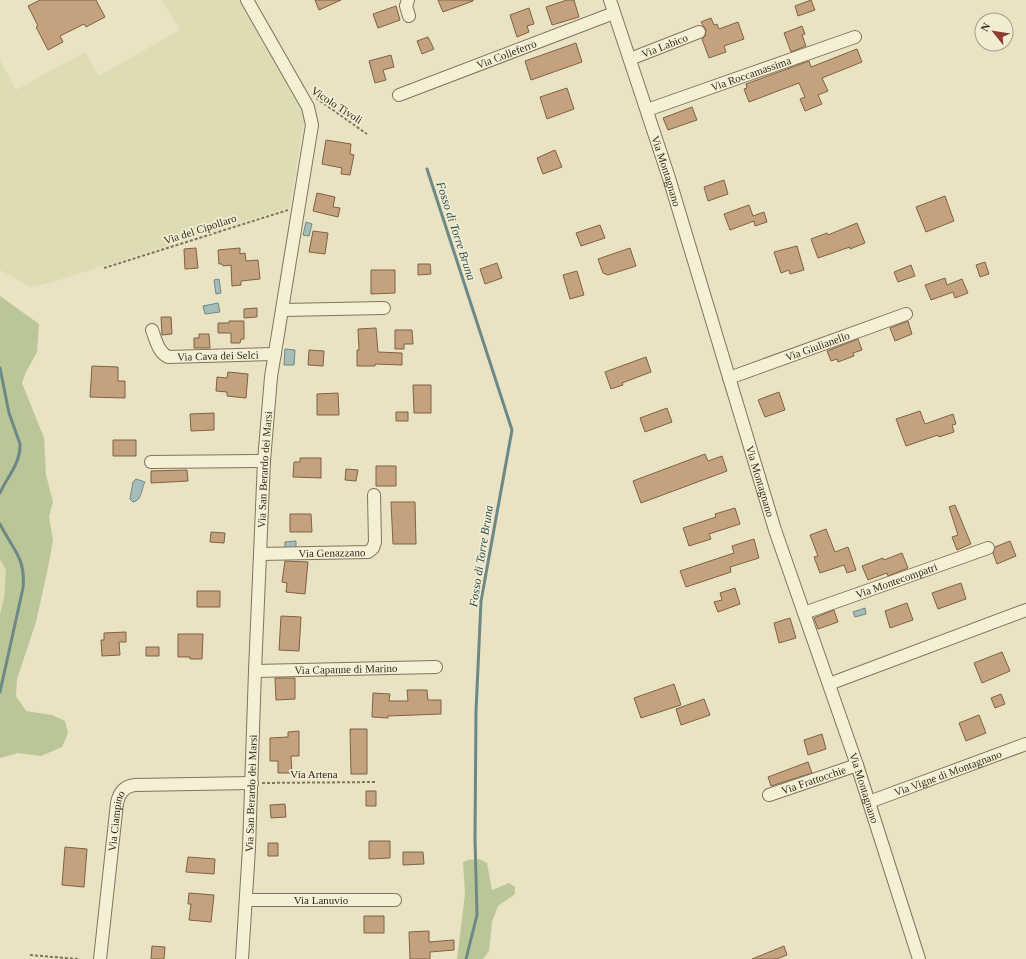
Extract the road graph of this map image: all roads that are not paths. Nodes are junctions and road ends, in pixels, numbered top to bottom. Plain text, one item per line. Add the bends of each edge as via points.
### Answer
1 (247, 0) edge
2 (408, 0) edge
3 (610, 0) edge
4 (614, 13) junction
5 (409, 16) dead end
6 (699, 32) dead end
7 (855, 37) dead end
8 (630, 59) junction
9 (399, 94) dead end
10 (647, 110) junction
11 (384, 308) dead end
12 (283, 310) junction
13 (906, 314) dead end
14 (152, 330) dead end
15 (275, 354) junction
16 (729, 378) junction
17 (151, 462) dead end
18 (264, 462) junction
19 (374, 495) dead end
20 (988, 548) dead end
21 (260, 554) junction
22 (1026, 610) edge
23 (804, 614) junction
24 (436, 667) dead end
25 (255, 671) junction
26 (829, 684) junction
27 (1026, 744) edge
28 (857, 766) junction
29 (252, 783) junction
30 (769, 795) dead end
31 (869, 802) junction
32 (246, 900) junction
33 (395, 900) dead end
34 (100, 959) edge
35 (242, 959) edge
36 (919, 959) edge

1 - 12 street, Via San Berardo dei Marsi via 310,110 312,125
2 - 5 street via 406,6
3 - 4 street, Via Montagnano
4 - 8 street, Via Montagnano
4 - 9 street, Via Colleferro
6 - 8 street, Via Labico
7 - 10 street, Via Roccamassima
8 - 10 street, Via Montagnano
10 - 16 street, Via Montagnano
11 - 12 street
12 - 15 street, Via San Berardo dei Marsi
13 - 16 street, Via Giulianello
14 - 15 street, Via Cava dei Selci via 162,352 168,357
15 - 18 street, Via San Berardo dei Marsi via 268,402
16 - 23 street, Via Montagnano via 775,530
17 - 18 street
18 - 21 street, Via San Berardo dei Marsi
19 - 21 street, Via Genazzano via 375,542 368,552
20 - 23 street, Via Montecompatri
21 - 25 street, Via San Berardo dei Marsi
22 - 26 street
23 - 26 street, Via Montagnano
24 - 25 street, Via Capanne di Marino
25 - 29 street, Via San Berardo dei Marsi
26 - 28 street, Via Montagnano
27 - 31 street, Via Vigne di Montagnano
28 - 30 street, Via Frattocchie
28 - 31 street, Via Montagnano
29 - 32 street, Via San Berardo dei Marsi
29 - 34 street, Via Ciampino via 135,785 128,786 122,791 117,803
31 - 36 street, Via Montagnano
32 - 33 street, Via Lanuvio
32 - 35 street, Via San Berardo dei Marsi

